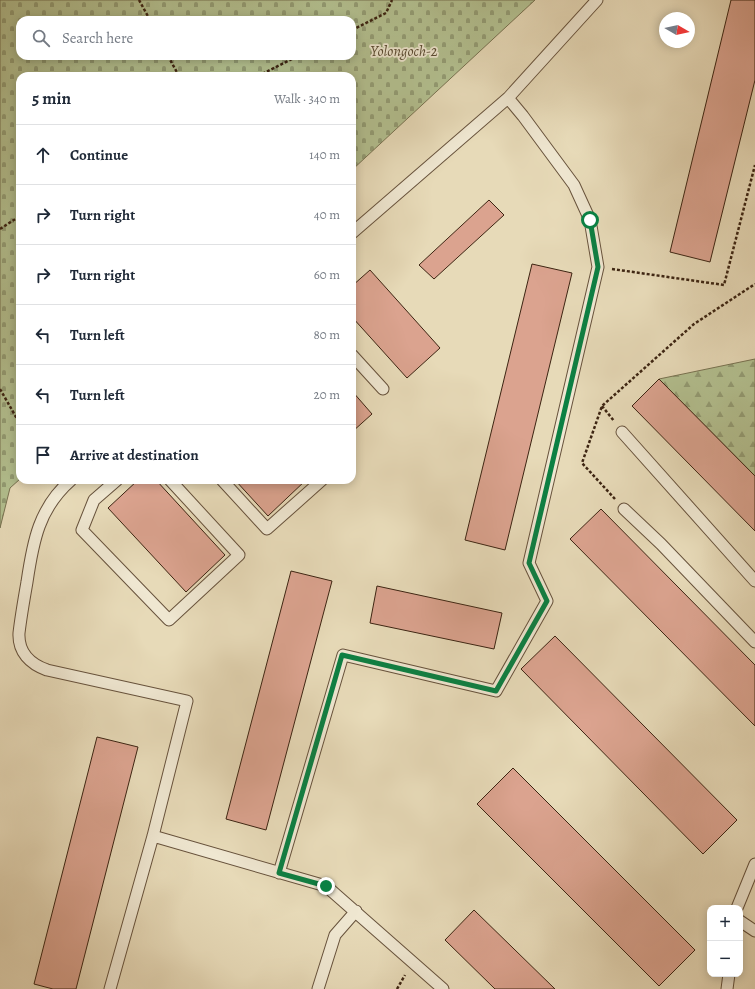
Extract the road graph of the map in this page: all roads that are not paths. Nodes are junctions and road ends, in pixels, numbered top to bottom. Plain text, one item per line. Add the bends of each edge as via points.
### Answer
1 (597, 0) edge
2 (508, 98) junction
3 (356, 230) edge
4 (356, 359) edge
5 (383, 389) dead end
6 (622, 432) road end
7 (66, 484) edge
8 (112, 484) edge
9 (174, 484) edge
10 (226, 484) edge
11 (318, 484) edge
12 (624, 509) road end
13 (755, 581) edge
14 (755, 642) edge
15 (153, 836) junction
16 (755, 864) edge
17 (279, 873) junction
18 (738, 905) edge
19 (356, 912) junction
20 (743, 923) edge
21 (755, 931) edge
22 (729, 977) edge
23 (110, 989) edge
24 (318, 989) edge
25 (443, 989) edge
26 (727, 989) edge

1 - 2 lane
2 - 3 lane
2 - 17 lane via 574,185 590,220 598,267 529,563 547,601 496,691 342,655
4 - 5 lane
6 - 13 lane
7 - 15 lane via 50,504 35,536 18,641 28,659 47,670 187,701
8 - 9 lane via 94,500 82,530 169,620 239,555
10 - 11 lane via 267,529
12 - 14 lane
15 - 17 lane
15 - 23 lane
16 - 18 lane
17 - 19 lane via 326,886
19 - 24 lane via 335,934
19 - 25 lane
20 - 21 lane
22 - 26 lane

